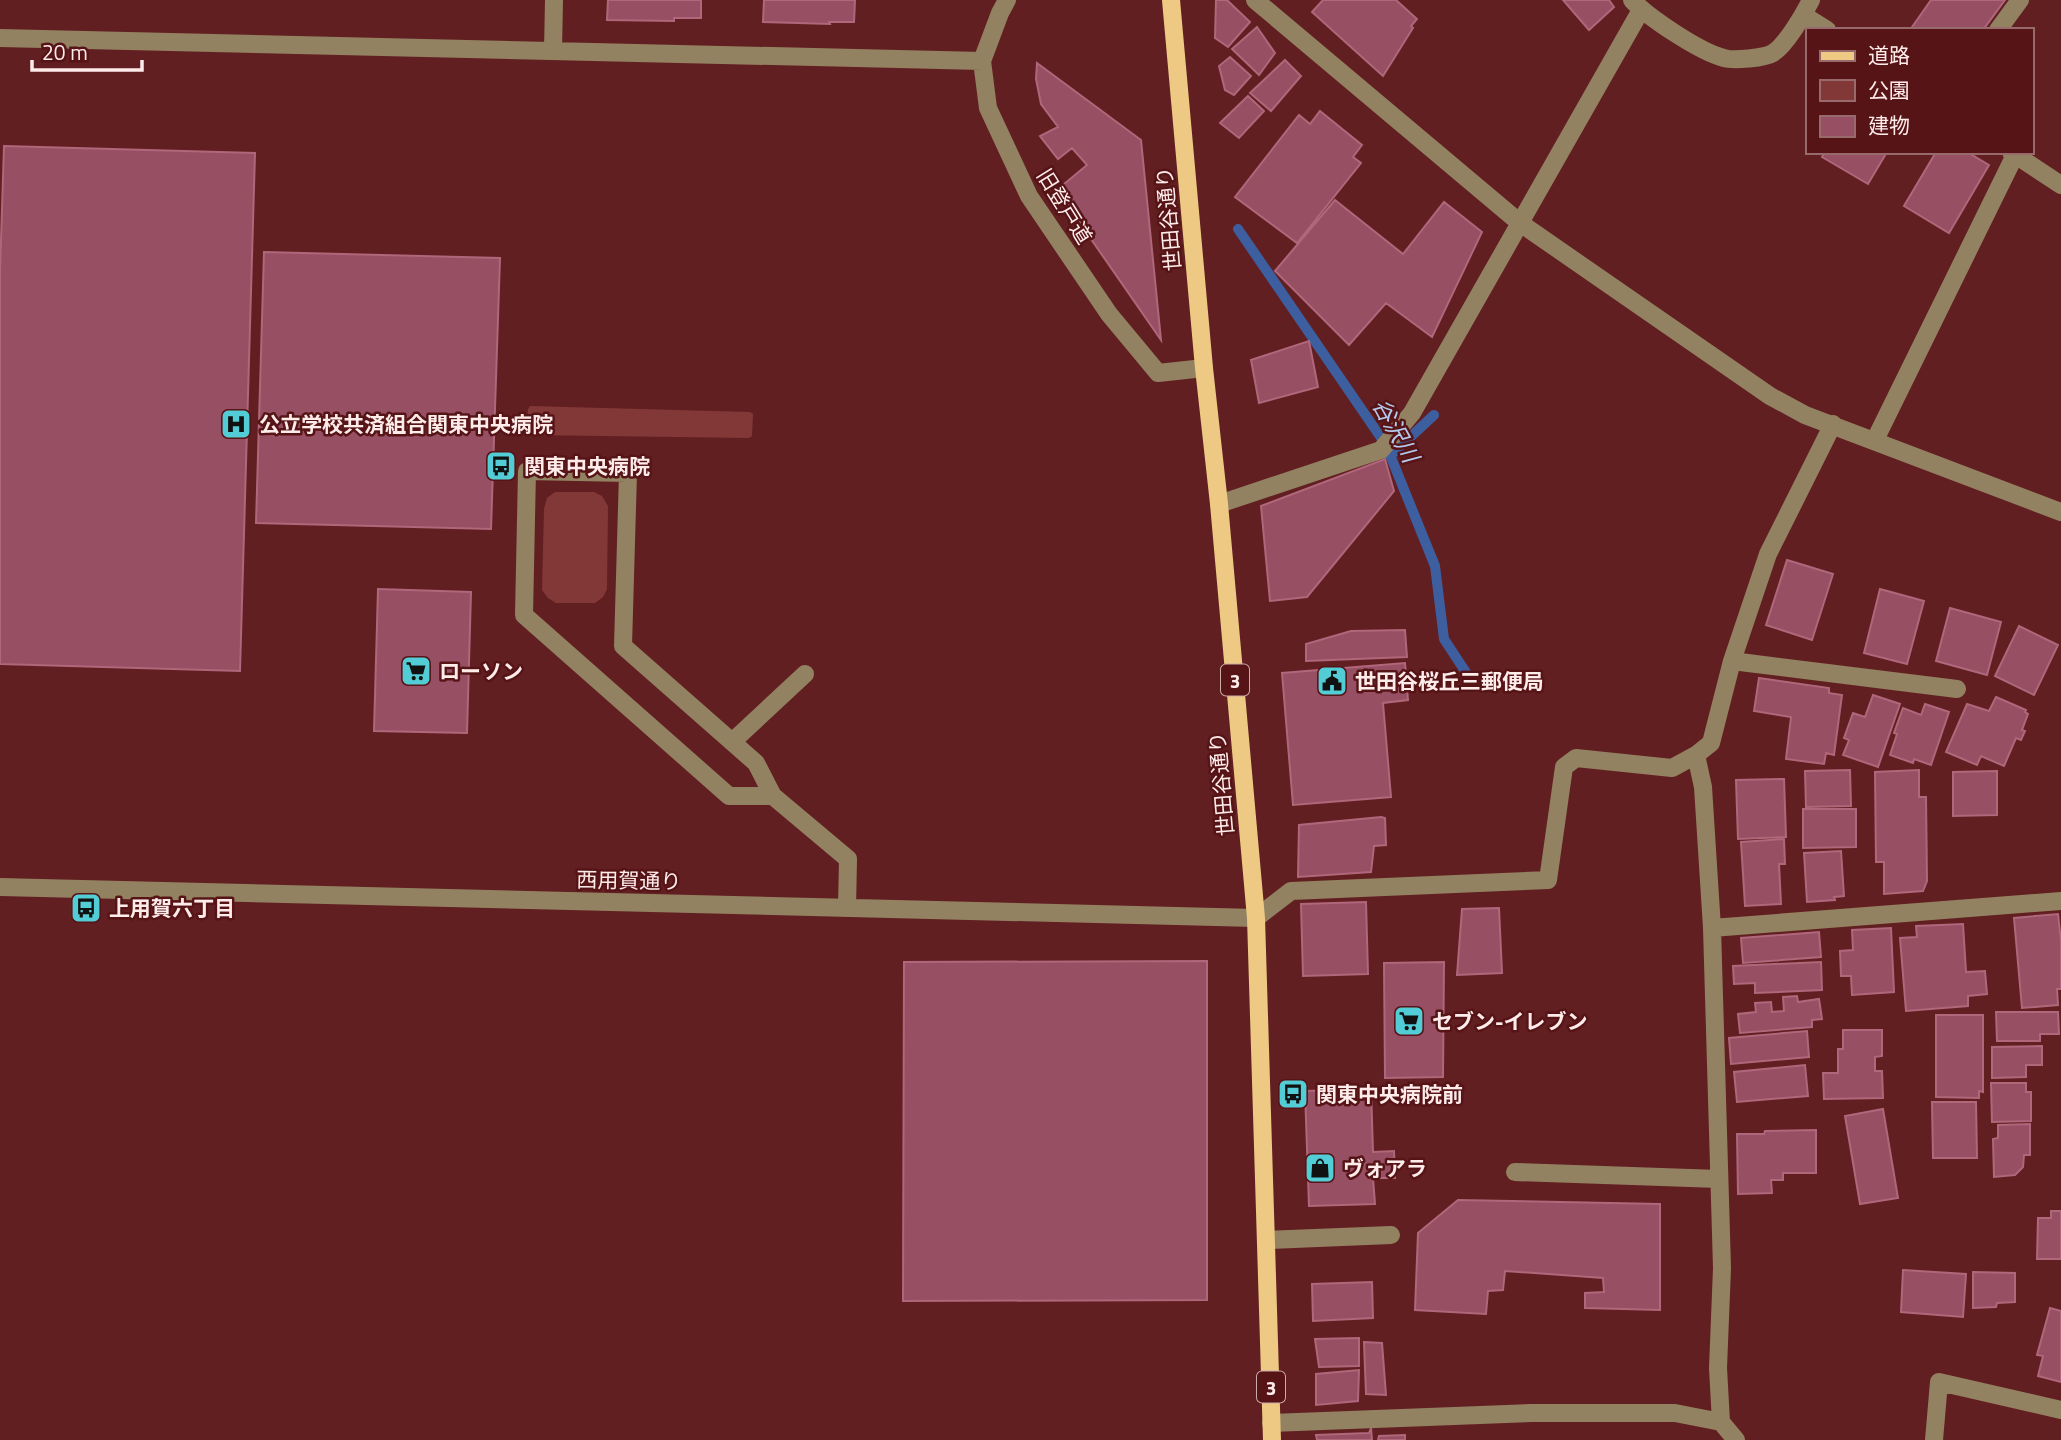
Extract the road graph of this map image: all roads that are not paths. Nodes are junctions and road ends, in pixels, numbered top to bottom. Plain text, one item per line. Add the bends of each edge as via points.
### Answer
1 (554, 0) edge
2 (1007, 0) edge
3 (1171, 0) edge
4 (1255, 0) edge
5 (2020, 0) edge
6 (1637, 5) edge
7 (1807, 7) edge
8 (1825, 28) edge
9 (1999, 28) edge
10 (0, 38) edge
11 (552, 51) junction
12 (982, 61) junction
13 (2013, 154) edge
14 (2014, 154) edge
15 (2061, 185) edge
16 (1520, 223) junction
17 (1204, 368) junction
18 (1833, 425) junction
19 (1875, 440) junction
20 (1219, 504) junction
21 (2061, 512) edge
22 (1732, 661) junction
23 (805, 674) dead end
24 (1957, 689) dead end
25 (732, 742) junction
26 (1696, 755) junction
27 (773, 796) junction
28 (0, 887) edge
29 (2061, 901) edge
30 (847, 908) junction
31 (1256, 918) junction
32 (1712, 928) junction
33 (1515, 1172) dead end
34 (1719, 1179) junction
35 (1391, 1236) dead end
36 (1267, 1240) junction
37 (2061, 1410) edge
38 (1721, 1422) junction
39 (1272, 1432) edge
40 (1736, 1440) edge
41 (1934, 1440) edge

1 - 11 street
2 - 12 street, 旧登戸道
3 - 17 main road, 世田谷通り / 3
4 - 16 street
5 - 9 street
6 - 7 street via 1726,59 1773,53
6 - 16 street
7 - 8 street
10 - 11 street
11 - 12 street
12 - 17 street, 旧登戸道 via 988,108 1029,196 1109,314 1158,373
13 - 19 street
14 - 15 street
16 - 18 street via 1770,396
16 - 20 street via 1412,412 1381,450
17 - 20 main road, 世田谷通り / 3
18 - 19 street
18 - 22 street via 1768,554
19 - 21 street
20 - 31 main road, 世田谷通り / 3
22 - 24 street
22 - 26 street via 1711,743
23 - 25 street
25 - 27 street via 757,763
25 - 27 street via 623,646 628,473 527,471 524,615 729,796
26 - 31 street via 1672,768 1576,758 1564,767 1548,880 1291,891
26 - 32 street via 1703,787
27 - 30 street via 848,859
28 - 30 street, 西用賀通り
29 - 32 street
30 - 31 street, 西用賀通り
31 - 36 main road, 世田谷通り / 3
32 - 34 street
33 - 34 street
34 - 38 street
35 - 36 street
36 - 39 main road, 世田谷通り / 3
37 - 41 street via 1939,1381
38 - 39 street via 1675,1413 1531,1413
38 - 40 street

